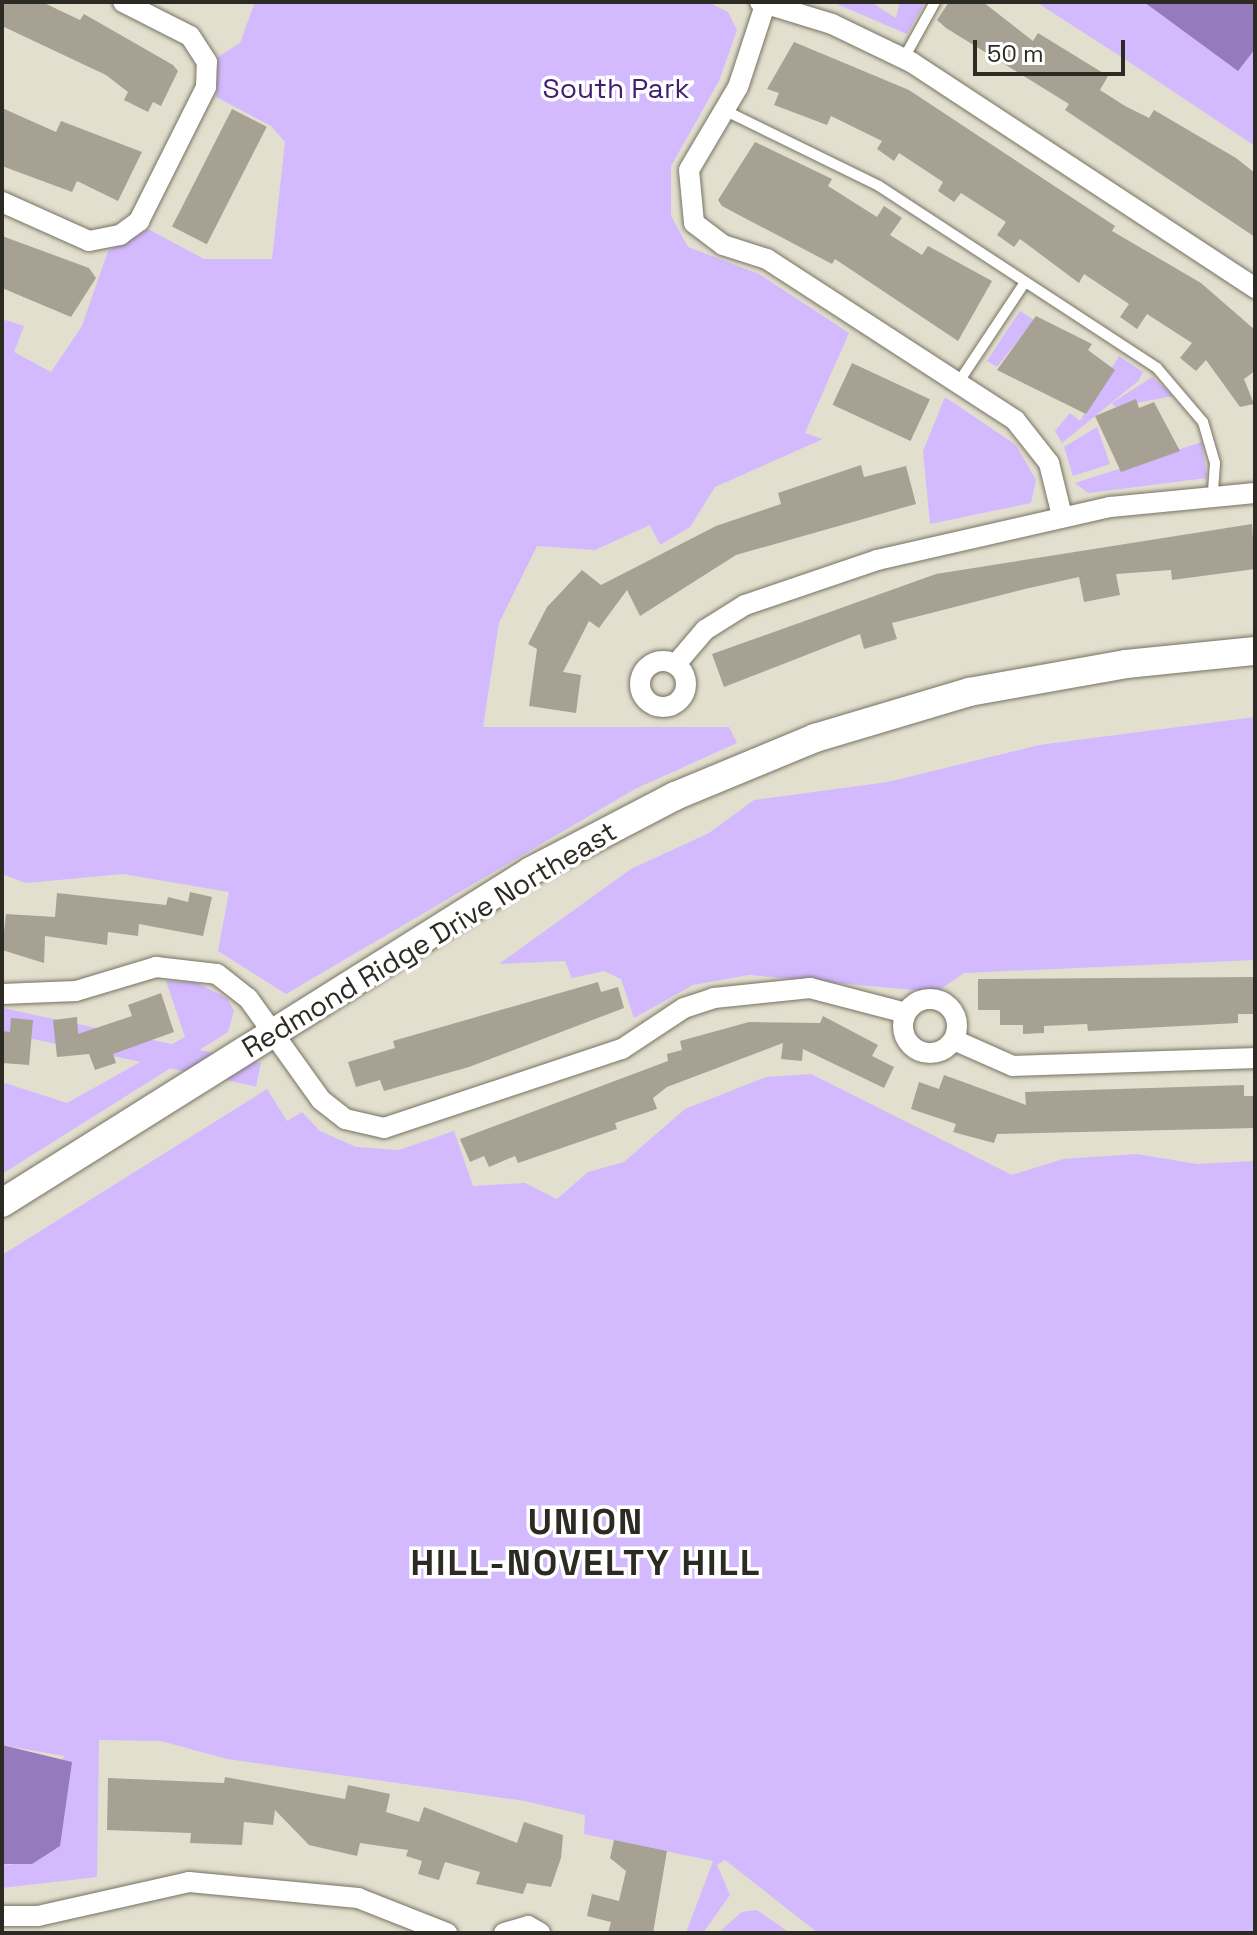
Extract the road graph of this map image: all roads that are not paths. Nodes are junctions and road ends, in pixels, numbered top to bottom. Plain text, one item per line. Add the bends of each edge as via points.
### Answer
1 (123, 2) edge
2 (935, 2) edge
3 (764, 3) edge
4 (904, 58) junction
5 (726, 111) junction
6 (2, 202) edge
7 (1025, 282) junction
8 (1255, 288) edge
9 (958, 383) junction
10 (1255, 493) edge
11 (1213, 495) junction
12 (1062, 516) junction
13 (1255, 651) edge
14 (676, 664) dead end
15 (2, 994) edge
16 (906, 1013) junction
17 (272, 1035) junction
18 (954, 1040) junction
19 (1255, 1058) edge
20 (2, 1203) edge
21 (2, 1916) edge
22 (447, 1933) edge
23 (504, 1933) edge
24 (540, 1933) edge

1 - 6 street via 190,36 205,54 206,87 145,208 133,227 111,238 73,236
2 - 4 lane
3 - 4 street via 832,24
3 - 5 street
4 - 8 street
5 - 7 lane via 841,164
5 - 9 street via 689,170 687,203 712,239 767,259
7 - 9 lane
7 - 11 lane via 1182,391 1211,442
9 - 12 street via 1015,420 1041,447
10 - 11 street
11 - 12 street
12 - 14 street via 971,534 774,593 722,617
13 - 17 street, Redmond Ridge Drive Northeast via 1042,677 815,738 616,824
15 - 17 street via 76,991 183,966 235,983
16 - 17 street via 810,988 714,998 684,1008 609,1054 384,1128 333,1109
16 - 18 street via 903,1031 913,1047 930,1054
16 - 18 street via 919,1001 944,1002 956,1017
17 - 20 street, Redmond Ridge Drive Northeast
18 - 19 street via 1013,1066
21 - 22 street via 38,1916 189,1882 358,1898 420,1916
23 - 24 street via 528,1926

